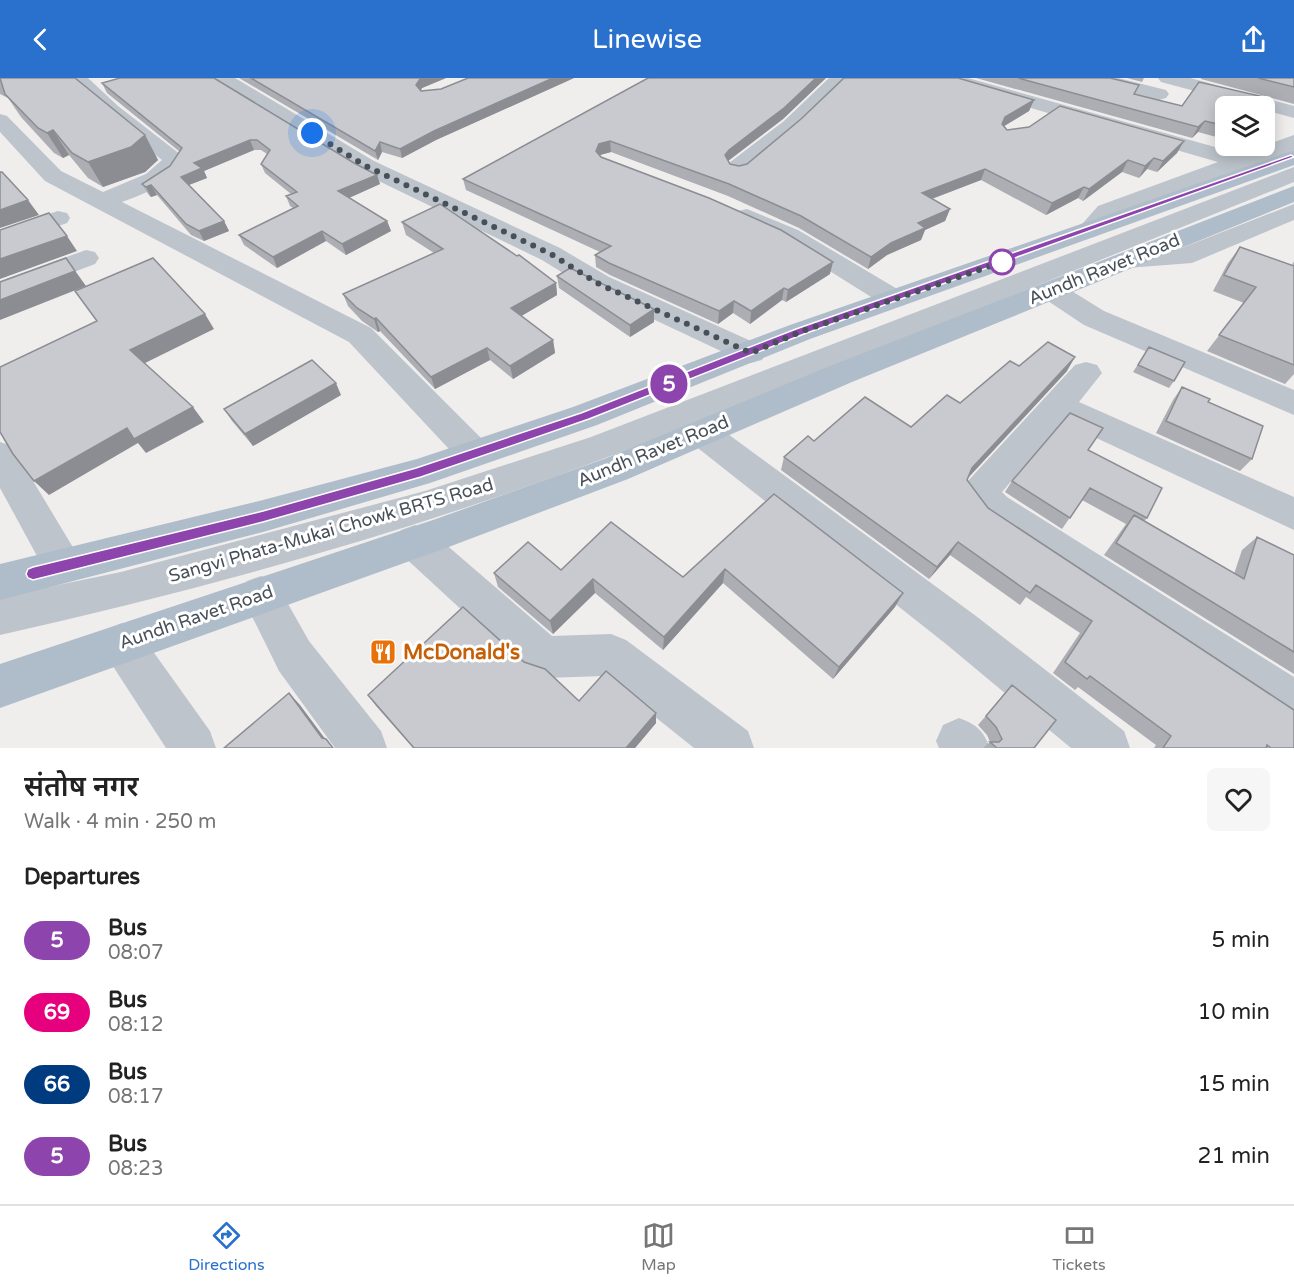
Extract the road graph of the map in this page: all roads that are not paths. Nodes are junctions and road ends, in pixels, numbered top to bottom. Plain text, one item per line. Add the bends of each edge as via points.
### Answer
1 (77, 78) edge
2 (221, 78) edge
3 (840, 78) edge
4 (947, 78) edge
5 (1095, 78) edge
6 (1198, 82) edge
7 (1164, 86) edge
8 (1052, 108) junction
9 (1294, 112) edge
10 (0, 120) edge
11 (1028, 124) dead end
12 (1294, 142) edge
13 (10, 145) edge
14 (1294, 157) edge
15 (1238, 161) junction
16 (737, 168) edge
17 (1294, 174) edge
18 (1294, 193) edge
19 (103, 201) junction
20 (728, 207) edge
21 (1290, 217) edge
22 (58, 218) dead end
23 (1088, 232) junction
24 (0, 239) edge
25 (86, 258) dead end
26 (1127, 260) junction
27 (0, 291) edge
28 (1052, 291) junction
29 (894, 299) junction
30 (751, 353) junction
31 (1086, 373) dead end
32 (1290, 394) edge
33 (1057, 406) junction
34 (700, 432) junction
35 (474, 453) junction
36 (0, 456) edge
37 (1294, 514) edge
38 (415, 542) junction
39 (24, 574) edge
40 (261, 594) junction
41 (0, 616) edge
42 (122, 643) junction
43 (1, 686) edge
44 (1294, 703) edge
45 (193, 748) edge
46 (364, 748) edge
47 (731, 748) edge
48 (1107, 748) edge

1 - 19 street via 111,110 174,158 172,166 162,174
2 - 30 street via 366,166 543,249 599,284
3 - 16 street via 791,125
4 - 8 street
5 - 7 street
6 - 7 street
6 - 9 street
8 - 11 street
8 - 15 street
10 - 13 street
12 - 15 street
13 - 19 street via 53,176
14 - 23 main road, Aundh Ravet Road
15 - 23 street via 1107,211
17 - 41 street, Sangvi Phata-Mukai Chowk BRTS Road via 592,450 425,506 121,590
18 - 26 main road, Aundh Ravet Road
19 - 35 street via 360,335
20 - 29 street via 789,235
21 - 26 street via 1183,257
22 - 24 street
23 - 29 main road, Aundh Ravet Road
25 - 27 street
26 - 28 main road, Aundh Ravet Road
28 - 32 street via 1094,318
28 - 34 main road, Aundh Ravet Road
29 - 30 main road, Aundh Ravet Road
30 - 35 main road, Aundh Ravet Road
31 - 33 street
33 - 37 street
33 - 44 street via 980,492 985,499
34 - 38 main road, Aundh Ravet Road via 616,468
34 - 48 street via 961,630
35 - 39 main road, Aundh Ravet Road via 263,516
36 - 39 street
38 - 40 main road, Aundh Ravet Road
38 - 47 street via 544,657 611,655
40 - 42 main road, Aundh Ravet Road
40 - 46 street via 294,656
42 - 43 main road, Aundh Ravet Road
42 - 45 street

